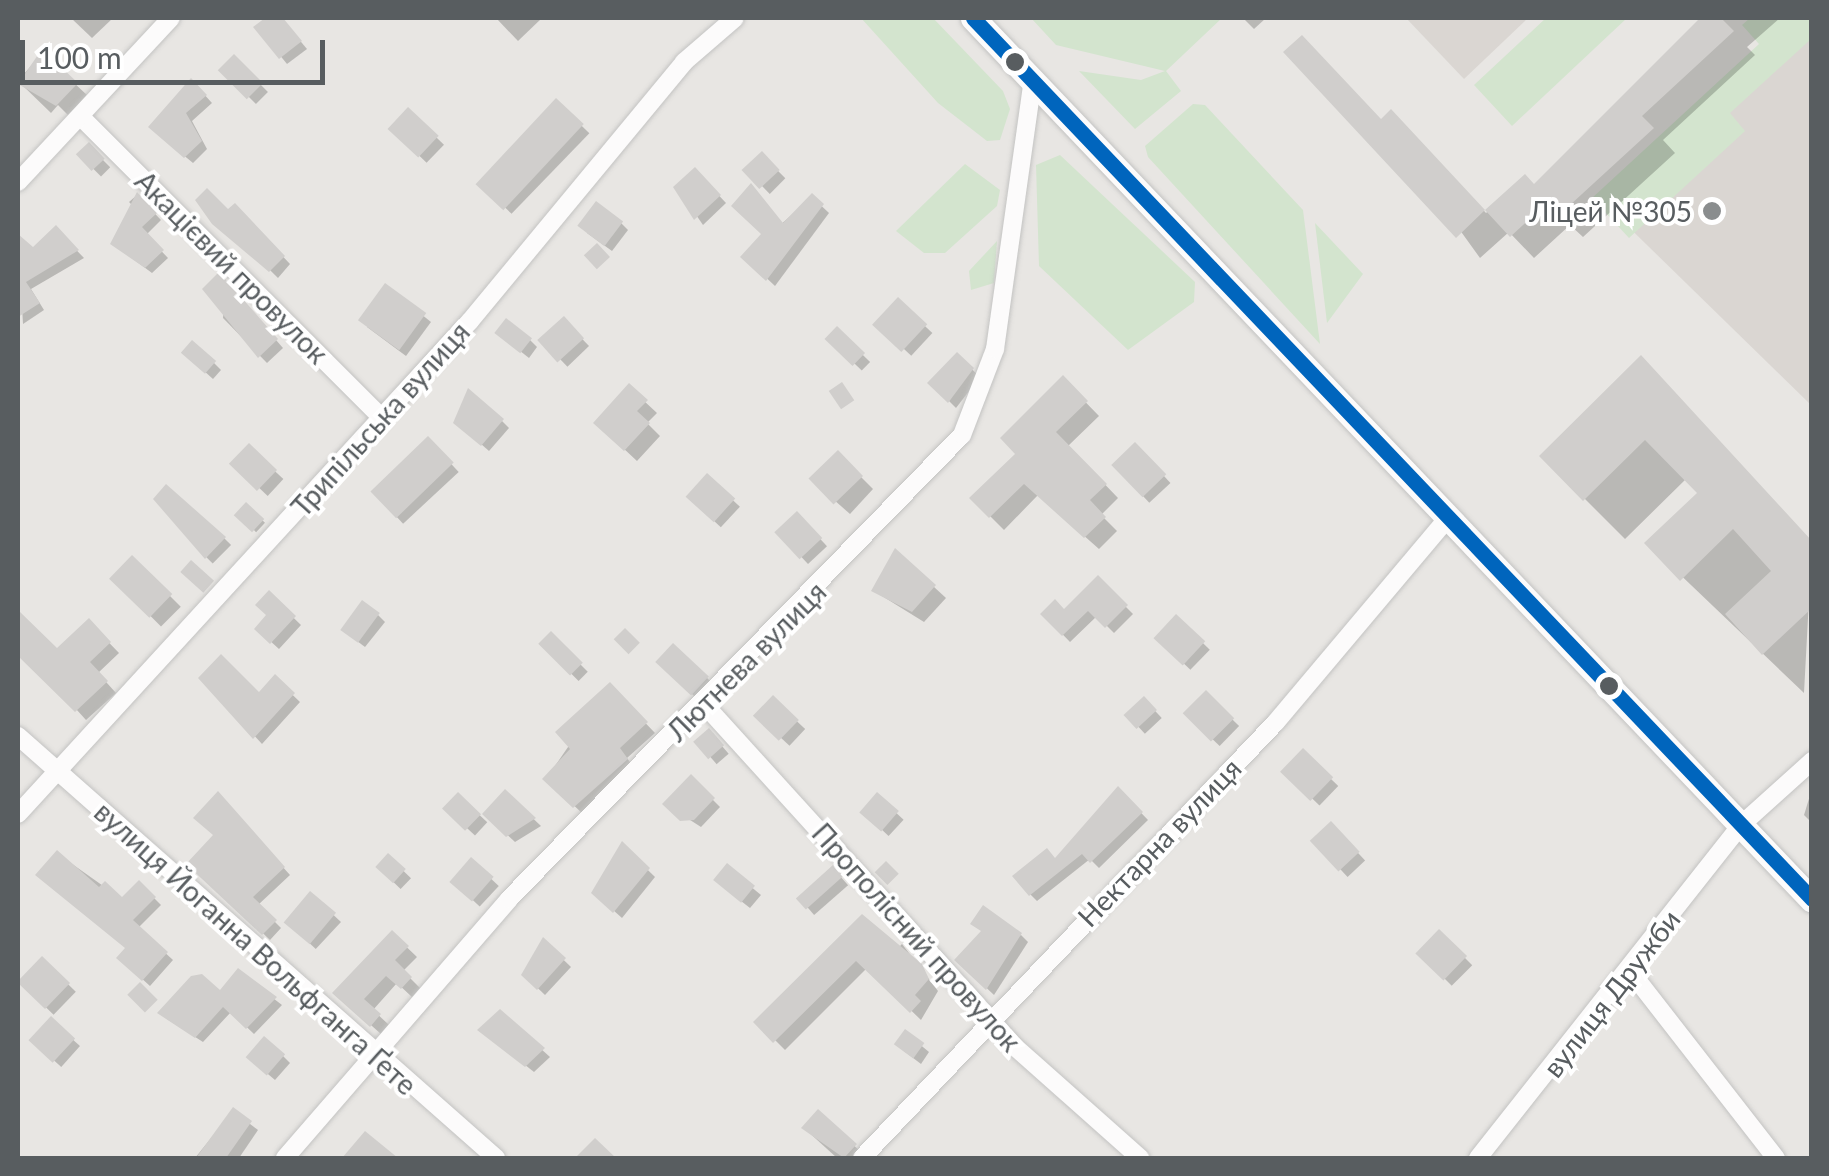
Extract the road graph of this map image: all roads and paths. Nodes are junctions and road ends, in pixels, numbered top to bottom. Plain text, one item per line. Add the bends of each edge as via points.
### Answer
1 (171, 18) edge
2 (735, 18) edge
3 (973, 18) edge
4 (1033, 78) junction
5 (81, 116) junction
6 (18, 182) edge
7 (382, 418) junction
8 (1448, 518) junction
9 (704, 704) junction
10 (18, 736) edge
11 (1812, 760) edge
12 (57, 771) junction
13 (18, 814) edge
14 (1740, 826) junction
15 (1812, 900) edge
16 (1631, 972) junction
17 (992, 1019) junction
18 (372, 1052) junction
19 (285, 1158) edge
20 (496, 1158) edge
21 (862, 1158) edge
22 (1140, 1158) edge
23 (1478, 1158) edge
24 (1776, 1158) edge

1 - 5 street
2 - 7 street, Трипільська вулиця via 684,62
3 - 4 main road
4 - 8 main road
4 - 9 street, Лютнева вулиця via 1014,242 978,406 962,435
5 - 6 street
5 - 7 street, Акацієвий провулок
7 - 12 street, Трипільська вулиця
8 - 14 main road
8 - 17 street, Нектарна вулиця via 1276,722
9 - 17 street, Прополісний провулок
9 - 18 street, Лютнева вулиця
10 - 12 street, вулиця Йоганна Вольфганга Ґете
11 - 14 street, вулиця Дружби
12 - 13 street, Трипільська вулиця
12 - 18 street, вулиця Йоганна Вольфганга Ґете
14 - 15 main road
14 - 16 street, вулиця Дружби
16 - 23 street, вулиця Дружби
16 - 24 street
17 - 21 street, Нектарна вулиця
17 - 22 street, Прополісний провулок
18 - 19 street, Лютнева вулиця
18 - 20 street, вулиця Йоганна Вольфганга Ґете

